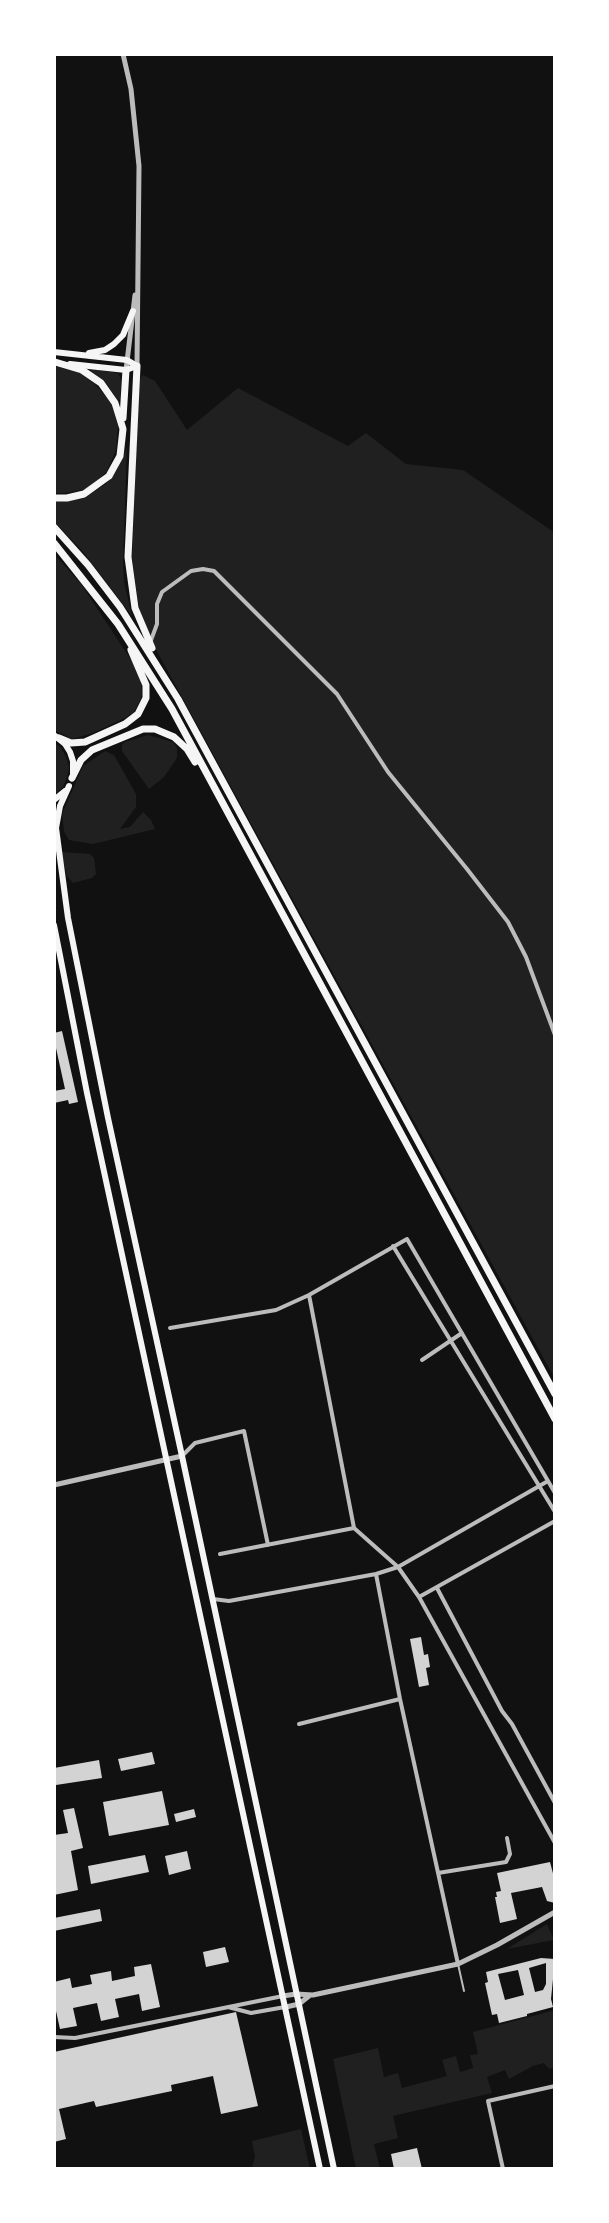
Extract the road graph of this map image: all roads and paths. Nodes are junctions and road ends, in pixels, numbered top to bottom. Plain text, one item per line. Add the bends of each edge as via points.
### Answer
1 (123, 54) edge
2 (139, 267) junction
3 (133, 311) junction
4 (54, 352) edge
5 (78, 354) junction
6 (127, 360) junction
7 (55, 362) edge
8 (137, 366) junction
9 (126, 370) junction
10 (123, 429) junction
11 (54, 498) edge
12 (54, 527) edge
13 (54, 543) edge
14 (118, 624) junction
15 (150, 643) junction
16 (169, 682) junction
17 (56, 737) edge
18 (70, 782) junction
19 (217, 794) junction
20 (54, 800) edge
21 (54, 926) edge
22 (555, 1035) edge
23 (108, 1118) junction
24 (93, 1121) junction
25 (393, 1246) junction
26 (309, 1295) junction
27 (170, 1328) dead end
28 (462, 1333) junction
29 (450, 1340) junction
30 (422, 1360) dead end
31 (555, 1394) edge
32 (555, 1419) edge
33 (182, 1456) junction
34 (167, 1460) junction
35 (548, 1481) junction
36 (54, 1485) edge
37 (540, 1486) junction
38 (555, 1493) edge
39 (555, 1512) edge
40 (555, 1521) edge
41 (354, 1528) junction
42 (268, 1545) junction
43 (220, 1554) dead end
44 (398, 1567) junction
45 (376, 1574) junction
46 (437, 1588) junction
47 (419, 1597) junction
48 (212, 1599) junction
49 (400, 1699) junction
50 (299, 1724) dead end
51 (555, 1803) edge
52 (507, 1838) dead end
53 (555, 1843) edge
54 (438, 1873) junction
55 (555, 1912) edge
56 (458, 1964) junction
57 (464, 1991) dead end
58 (296, 1994) junction
59 (283, 1996) junction
60 (309, 1996) junction
61 (299, 2004) junction
62 (227, 2007) junction
63 (286, 2007) junction
64 (54, 2037) edge
65 (555, 2086) edge
66 (320, 2169) edge
67 (334, 2169) edge
68 (503, 2169) edge

1 - 2 street via 137,136
2 - 3 street
2 - 8 street
3 - 5 main road via 123,335 114,344 102,351
3 - 6 street
4 - 5 main road
5 - 6 main road
6 - 8 main road
6 - 9 street
7 - 9 main road
7 - 10 highway via 82,370 101,383 116,403
8 - 9 main road
8 - 15 highway via 128,557 135,608
9 - 10 highway
10 - 11 highway via 120,456 109,476 84,494
12 - 16 highway via 120,607
13 - 14 highway
14 - 17 highway via 145,678 144,704 129,721 90,740 75,743
14 - 19 highway via 172,709
15 - 16 highway
15 - 22 street via 162,592 190,571 214,571 337,694 387,772 508,922 526,957
16 - 31 highway
17 - 18 main road via 65,744 73,760
18 - 19 highway via 81,760 97,747 149,728 178,740
18 - 20 main road
18 - 23 main road via 57,815 57,848
19 - 32 highway
21 - 24 main road
23 - 24 main road
23 - 33 main road
24 - 34 main road
25 - 26 street
25 - 28 street via 406,1239
25 - 29 street
26 - 27 street via 276,1310
26 - 41 street
28 - 29 street
28 - 35 street
29 - 30 street
29 - 37 street
33 - 34 street
33 - 42 street via 195,1443 244,1431
33 - 48 main road
34 - 36 street
34 - 59 main road
35 - 37 street
35 - 38 street
37 - 39 street
37 - 44 street
40 - 46 street
41 - 42 street
41 - 44 street
42 - 43 street
44 - 45 street
44 - 47 street
45 - 48 street via 229,1601
45 - 49 street
46 - 47 street
46 - 51 street
47 - 53 street
48 - 58 main road
49 - 50 street
49 - 54 street
52 - 54 street via 510,1854 506,1862
54 - 56 street
55 - 56 street
56 - 57 lane
56 - 60 street
58 - 59 street
58 - 60 street
58 - 61 main road
59 - 62 street
59 - 63 main road
60 - 61 street
61 - 63 street
61 - 67 main road
62 - 63 street via 251,2013
62 - 64 street via 75,2038
63 - 66 main road
65 - 68 street via 488,2101

